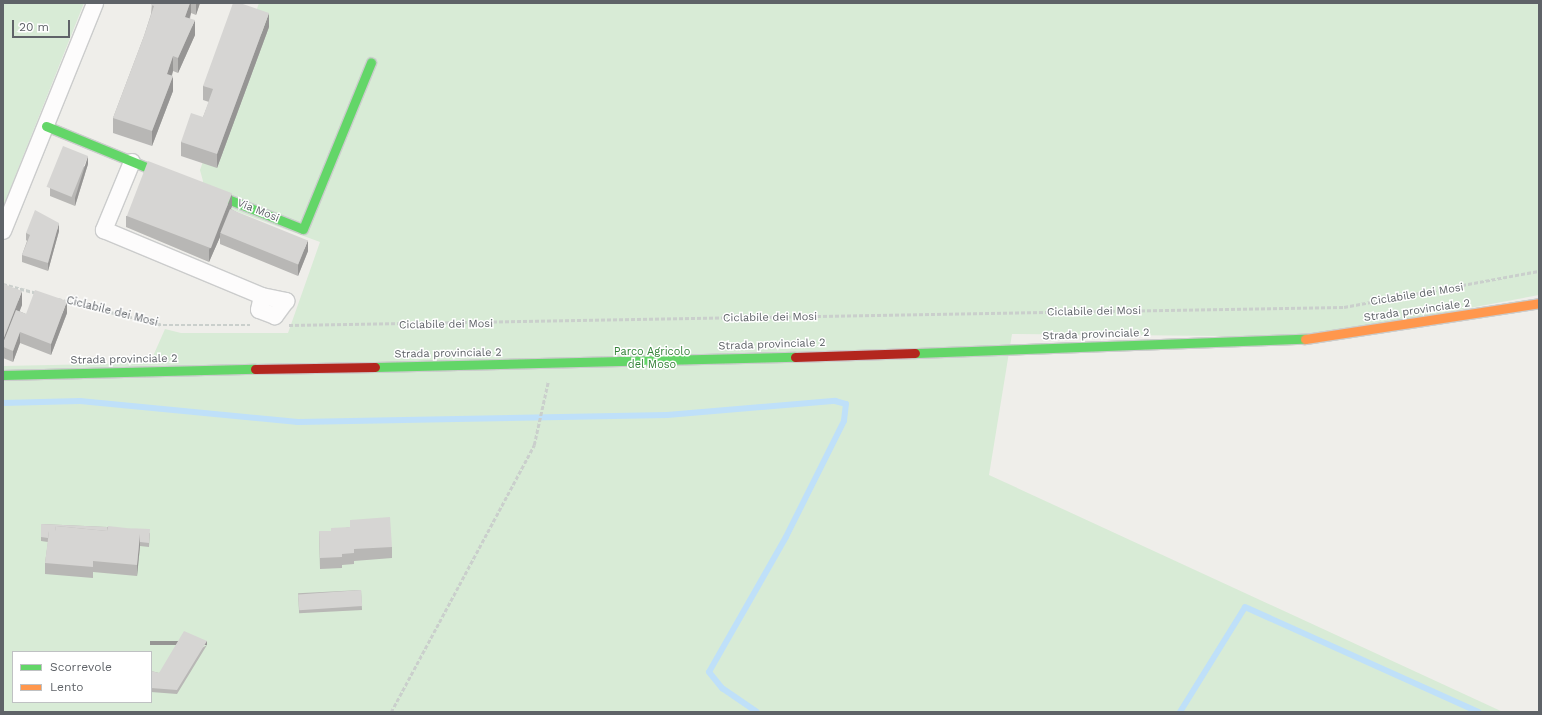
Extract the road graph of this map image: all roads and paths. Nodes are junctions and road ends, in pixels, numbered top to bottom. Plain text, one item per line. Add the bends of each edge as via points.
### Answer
1 (95, 3) edge
2 (371, 62) dead end
3 (46, 126) junction
4 (132, 162) junction
5 (3, 231) edge
6 (1539, 271) edge
7 (3, 284) edge
8 (41, 294) edge
9 (262, 296) dead end
10 (56, 298) edge
11 (1539, 302) edge
12 (258, 325) dead end
13 (282, 325) dead end
14 (3, 375) edge
15 (545, 406) dead end
16 (391, 712) edge

1 - 3 street
2 - 4 main road, Via Mosi via 303,229
3 - 4 main road, Via Mosi
3 - 5 street
4 - 9 street via 104,230
6 - 13 path, Ciclabile dei Mosi via 1344,306
7 - 8 path
10 - 12 path, Ciclabile dei Mosi via 162,325
11 - 14 main road, Strada provinciale 2 via 1444,320 1294,340 793,357
15 - 16 path via 538,431 492,528

